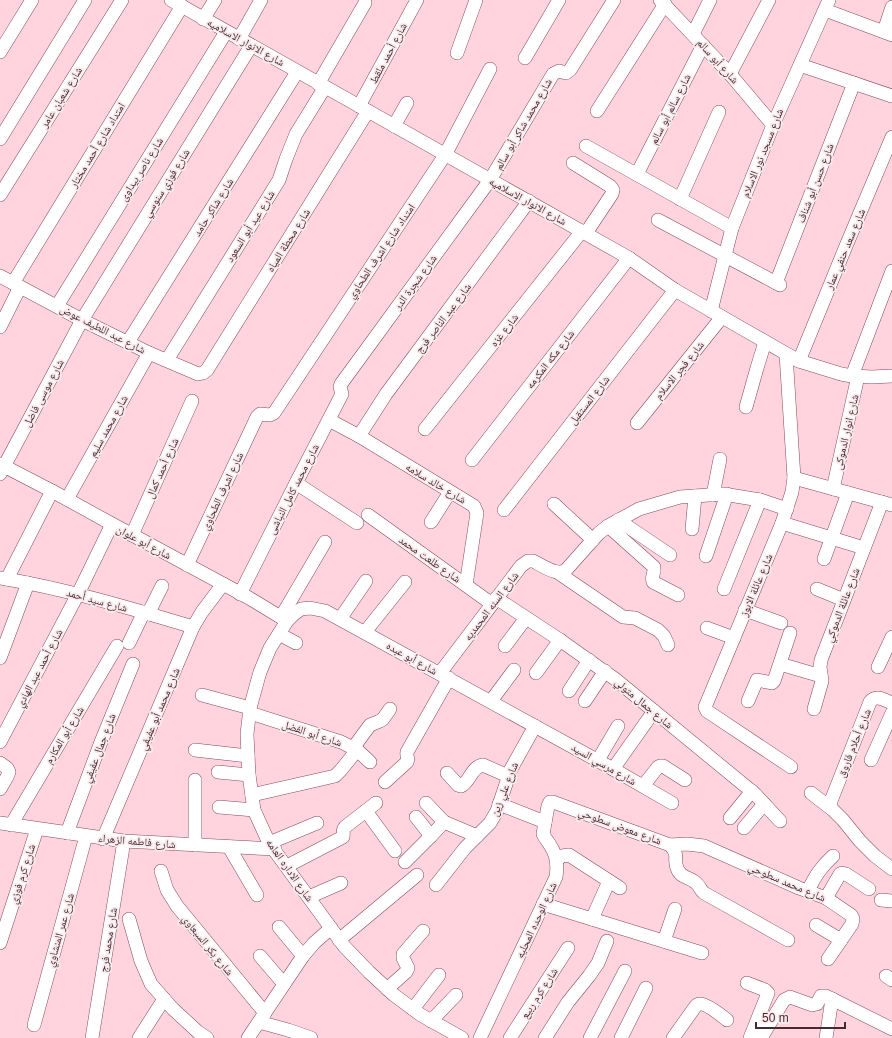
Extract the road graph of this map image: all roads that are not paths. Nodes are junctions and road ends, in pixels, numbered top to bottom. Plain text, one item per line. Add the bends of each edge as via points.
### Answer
1 (32, 0) edge
2 (85, 0) edge
3 (122, 0) edge
4 (215, 0) edge
5 (261, 0) edge
6 (476, 0) edge
7 (559, 0) edge
8 (614, 0) edge
9 (710, 0) edge
10 (769, 0) edge
11 (414, 1) edge
12 (663, 2) edge
13 (176, 3) edge
14 (365, 3) dead end
15 (827, 5) edge
16 (892, 7) edge
17 (203, 19) junction
18 (226, 32) junction
19 (888, 33) edge
20 (693, 34) junction
21 (239, 39) junction
22 (703, 44) junction
23 (251, 46) junction
24 (0, 52) edge
25 (457, 53) dead end
26 (525, 58) dead end
27 (800, 65) junction
28 (490, 69) dead end
29 (298, 72) junction
30 (730, 74) junction
31 (854, 83) junction
32 (321, 86) junction
33 (892, 96) edge
34 (407, 103) dead end
35 (364, 109) junction
36 (597, 111) dead end
37 (719, 112) dead end
38 (773, 125) junction
39 (394, 126) junction
40 (892, 137) edge
41 (0, 139) edge
42 (586, 146) dead end
43 (445, 155) junction
44 (573, 163) dead end
45 (636, 174) junction
46 (490, 180) junction
47 (0, 195) edge
48 (680, 198) junction
49 (529, 201) junction
50 (658, 220) dead end
51 (732, 228) junction
52 (584, 232) junction
53 (725, 256) junction
54 (629, 258) junction
55 (892, 271) edge
56 (0, 276) edge
57 (16, 285) junction
58 (675, 290) junction
59 (57, 306) junction
60 (716, 314) junction
61 (82, 320) junction
62 (0, 327) edge
63 (128, 342) junction
64 (766, 342) junction
65 (149, 352) junction
66 (786, 354) junction
67 (166, 360) junction
68 (799, 361) junction
69 (207, 370) joint
70 (855, 376) junction
71 (892, 376) edge
72 (341, 384) joint
73 (192, 400) dead end
74 (746, 407) dead end
75 (257, 417) joint
76 (329, 420) junction
77 (637, 423) dead end
78 (425, 429) dead end
79 (359, 436) junction
80 (720, 459) dead end
81 (472, 460) dead end
82 (1, 468) edge
83 (794, 478) junction
84 (296, 483) junction
85 (833, 489) junction
86 (52, 491) junction
87 (450, 492) junction
88 (848, 493) junction
89 (727, 494) junction
90 (713, 495) junction
91 (695, 496) junction
92 (67, 499) junction
93 (760, 500) junction
94 (554, 504) dead end
95 (887, 504) edge
96 (787, 509) junction
97 (504, 510) dead end
98 (431, 522) dead end
99 (613, 523) junction
100 (782, 523) junction
101 (112, 524) junction
102 (692, 529) dead end
103 (132, 535) junction
104 (832, 538) junction
105 (593, 540) junction
106 (325, 542) dead end
107 (864, 548) junction
108 (670, 556) dead end
109 (706, 556) dead end
110 (824, 559) dead end
111 (187, 565) junction
112 (557, 572) junction
113 (4, 579) edge
114 (366, 581) dead end
115 (405, 582) dead end
116 (28, 583) junction
117 (223, 584) junction
118 (466, 585) junction
119 (162, 586) dead end
120 (724, 589) dead end
121 (817, 589) dead end
122 (78, 594) junction
123 (240, 594) junction
124 (678, 595) dead end
125 (844, 600) junction
126 (494, 601) junction
127 (745, 610) junction
128 (146, 613) junction
129 (526, 618) junction
130 (284, 619) junction
131 (340, 619) junction
132 (781, 623) dead end
133 (194, 627) junction
134 (707, 628) dead end
135 (365, 632) junction
136 (278, 634) junction
137 (790, 634) dead end
138 (892, 637) edge
139 (734, 638) junction
140 (560, 640) junction
141 (296, 643) dead end
142 (668, 645) dead end
143 (505, 646) dead end
144 (0, 658) edge
145 (589, 660) junction
146 (133, 664) dead end
147 (780, 664) junction
148 (878, 667) dead end
149 (514, 670) dead end
150 (605, 671) junction
151 (536, 673) dead end
152 (444, 676) junction
153 (821, 676) junction
154 (569, 691) dead end
155 (202, 695) dead end
156 (491, 701) junction
157 (585, 701) dead end
158 (748, 701) dead end
159 (892, 703) edge
160 (390, 709) dead end
161 (814, 709) dead end
162 (250, 711) junction
163 (654, 711) junction
164 (892, 714) edge
165 (535, 726) junction
166 (618, 726) dead end
167 (0, 742) edge
168 (355, 749) junction
169 (195, 750) dead end
170 (248, 756) junction
171 (598, 760) junction
172 (871, 760) dead end
173 (370, 762) dead end
174 (0, 763) edge
175 (791, 767) dead end
176 (613, 769) junction
177 (218, 772) dead end
178 (447, 773) dead end
179 (249, 775) junction
180 (508, 776) junction
181 (195, 780) dead end
182 (685, 780) dead end
183 (385, 782) dead end
184 (643, 786) junction
185 (0, 789) edge
186 (752, 791) junction
187 (811, 793) dead end
188 (252, 795) junction
189 (426, 803) dead end
190 (499, 804) junction
191 (672, 804) dead end
192 (764, 804) junction
193 (828, 806) junction
194 (219, 807) dead end
195 (254, 810) junction
196 (416, 817) dead end
197 (730, 818) dead end
198 (780, 821) dead end
199 (444, 822) junction
200 (545, 822) junction
201 (317, 823) dead end
202 (5, 824) edge
203 (37, 828) junction
204 (744, 828) dead end
205 (67, 833) junction
206 (86, 836) junction
207 (431, 836) junction
208 (477, 836) junction
209 (103, 838) junction
210 (124, 841) junction
211 (195, 845) junction
212 (670, 845) junction
213 (272, 846) junction
214 (229, 847) junction
215 (395, 851) dead end
216 (833, 856) dead end
217 (557, 860) junction
218 (405, 862) dead end
219 (890, 863) edge
220 (287, 866) junction
221 (161, 871) dead end
222 (417, 875) dead end
223 (341, 883) dead end
224 (436, 885) dead end
225 (869, 889) dead end
226 (808, 891) junction
227 (257, 895) dead end
228 (309, 897) junction
229 (826, 898) junction
230 (543, 904) junction
231 (675, 909) dead end
232 (129, 919) dead end
233 (592, 919) junction
234 (816, 925) dead end
235 (279, 927) dead end
236 (331, 928) junction
237 (423, 931) dead end
238 (339, 940) junction
239 (788, 940) dead end
240 (841, 940) junction
241 (607, 941) dead end
242 (664, 941) junction
243 (0, 943) edge
244 (568, 948) dead end
245 (702, 953) dead end
246 (260, 956) dead end
247 (303, 956) junction
248 (828, 959) dead end
249 (625, 971) dead end
250 (439, 975) dead end
251 (748, 983) dead end
252 (284, 984) junction
253 (646, 988) dead end
254 (387, 989) junction
255 (456, 995) dead end
256 (829, 997) junction
257 (164, 999) junction
258 (413, 1009) junction
259 (262, 1017) junction
260 (728, 1020) dead end
261 (431, 1021) junction
262 (34, 1025) dead end
263 (892, 1029) edge
264 (892, 1035) edge
265 (92, 1038) edge
266 (139, 1038) edge
267 (207, 1038) edge
268 (248, 1038) edge
269 (311, 1038) edge
270 (462, 1038) edge
271 (480, 1038) edge
272 (510, 1038) edge
273 (545, 1038) edge
274 (590, 1038) edge
275 (621, 1038) edge
276 (673, 1038) edge
277 (750, 1038) edge
278 (761, 1038) edge
279 (826, 1038) edge
280 (891, 1038) edge

1 - 24 street
2 - 41 street
3 - 47 street, شارع شعبان عامر
4 - 17 street
5 - 21 street
6 - 25 street
7 - 26 street
8 - 46 street, شارع محمد شاكر أبو سالم via 570,70 566,73 559,71 553,74
9 - 20 street
10 - 30 street
11 - 35 street, شارع أحمد ملقط
12 - 20 street, شارع أبو سالم
12 - 36 street
13 - 17 street, شارع الانوار الاسلاميه
13 - 57 street, امتداد شارع أحمد مختار
14 - 32 street, شارع عيد أبو السعود
15 - 19 street
15 - 27 street, شارع مسجد نور الاسلام
16 - 19 street
17 - 18 street, شارع الانوار الاسلاميه
18 - 21 street, شارع الانوار الاسلاميه
18 - 59 street, شارع ناصر بيداوى
20 - 22 street, شارع أبو سالم
21 - 23 street, شارع الانوار الاسلاميه
22 - 30 street, شارع أبو سالم
22 - 45 street, شارع سالم أبو سالم
23 - 29 street, شارع الانوار الاسلاميه
23 - 61 street, شارع فوزي سنوسي
27 - 31 street
27 - 38 street, شارع مسجد نور الاسلام
28 - 43 street, امتداد شارع اشرف الطحاوي
29 - 32 street, شارع الانوار الاسلاميه
29 - 63 street, شارع شاكر حامد
30 - 38 street, شارع أبو سالم
31 - 33 street
31 - 53 street, شارع حسن أبو شناف via 778,284
32 - 35 street, شارع الانوار الاسلاميه
32 - 67 street, شارع عيد أبو السعود via 296,134 279,180
34 - 39 street
35 - 39 street, شارع الانوار الاسلاميه
35 - 69 street, شارع محطة المياه
37 - 48 street
38 - 51 street, شارع مسجد نور الاسلام
39 - 43 street, شارع الانوار الاسلاميه
40 - 68 street, شارع سعد حنفي عمار
42 - 45 street
43 - 46 street, شارع الانوار الاسلاميه
43 - 75 street, امتداد شارع اشرف الطحاوي via 274,413 260,414
44 - 52 street, شارع غزه via 613,190
45 - 48 street
46 - 49 street, شارع الانوار الاسلاميه
46 - 72 street, شارع شجرة الدر
48 - 51 street
49 - 52 street, شارع الانوار الاسلاميه
49 - 79 street, شارع عبد الناصر فرج via 381,401
50 - 53 street
51 - 53 street, شارع مسجد نور الاسلام
52 - 54 street, شارع الانوار الاسلاميه
52 - 78 street, شارع غزه
53 - 60 street, شارع مسجد نور الاسلام
54 - 58 street, شارع الانوار الاسلاميه
54 - 81 street, شارع مكه المكرمه
55 - 70 street, شارع انوار الدموكى
56 - 57 street, شارع عبد اللطيف عوض
57 - 59 street, شارع عبد اللطيف عوض
57 - 62 street, امتداد شارع أحمد مختار
58 - 60 street, شارع الانوار الاسلاميه
58 - 97 street, شارع المستقبل
59 - 61 street, شارع عبد اللطيف عوض
60 - 64 street, شارع الانوار الاسلاميه
60 - 77 street, شارع فجر الاسلام
61 - 63 street, شارع عبد اللطيف عوض
61 - 82 street, شارع موسى فاضل
63 - 65 street, شارع عبد اللطيف عوض
64 - 66 street, شارع الانوار الاسلاميه
64 - 74 street
65 - 67 street, شارع عبد اللطيف عوض
65 - 92 street, شارع محمد سليم
66 - 68 street, شارع الانوار الاسلاميه
66 - 83 street, شارع عائلة الابوز
67 - 69 street, شارع عبد اللطيف عوض via 198,374
68 - 70 street, شارع الانوار الاسلاميه
70 - 71 street, شارع الانوار الاسلاميه
70 - 85 street, شارع انوار الدموكى
72 - 76 street, شارع محمد كامل النباشى via 342,394
73 - 103 street, شارع أحمد كمال
75 - 111 street, شارع اشرف الطحاوي
76 - 79 street, شارع خالد سلامه
76 - 84 street, شارع محمد كامل النباشى
79 - 87 street, شارع خالد سلامه
80 - 90 street
82 - 86 street, شارع أبو علوان
83 - 85 street
83 - 96 street, شارع عائلة الابوز
84 - 118 street, شارع طلعت محمد via 362,519
84 - 123 street, شارع محمد كامل النباشى
85 - 88 street
86 - 92 street, شارع أبو علوان
86 - 113 street
87 - 98 street
87 - 118 street, شارع خالد سلامه via 474,506 477,513
88 - 95 street
88 - 104 street
89 - 90 street
89 - 93 street
89 - 109 street
90 - 91 street
91 - 99 street via 680,497 640,509
91 - 102 street
92 - 101 street, شارع أبو علوان
93 - 96 street
93 - 120 street
94 - 105 street
95 - 107 street, شارع عائلة الدموكي
96 - 100 street, شارع عائلة الابوز
99 - 105 street
99 - 108 street
99 - 124 street via 654,567 653,582
100 - 104 street
100 - 127 street, شارع عائلة الابوز
101 - 103 street, شارع أبو علوان
101 - 122 street, شارع أحمد عبد الهادي
103 - 111 street, شارع أبو علوان
104 - 107 street
104 - 110 street
105 - 112 street via 566,570
106 - 130 street
107 - 125 street, شارع عائلة الدموكي
111 - 117 street, شارع أبو علوان
112 - 126 street, شارع السنه المحمديه via 533,560 528,561 521,566
112 - 142 street via 623,617 635,618 660,632
113 - 116 street, شارع سيد أحمد
114 - 131 street
115 - 135 street
116 - 122 street, شارع سيد أحمد
116 - 144 street
117 - 123 street, شارع أبو علوان
117 - 133 street, شارع محمد أبو عفيفي
118 - 126 street, شارع طلعت محمد
119 - 128 street, شارع أبو المكارم
121 - 125 street
122 - 128 street, شارع سيد أحمد
122 - 167 street, شارع أحمد عبد الهادي
123 - 130 street, شارع أبو علوان
125 - 153 street, شارع عائلة الدموكي via 821,660
126 - 129 street, شارع جمال متولي
126 - 152 street, شارع السنه المحمديه
127 - 132 street
127 - 139 street, شارع عائلة الابوز
128 - 133 street, شارع سيد أحمد
128 - 202 street, شارع أبو المكارم
129 - 140 street, شارع جمال متولي
129 - 143 street
130 - 131 street, شارع أبو عبده via 301,609 310,608 325,610
130 - 136 street, شارع الاداره العامه
131 - 135 street, شارع أبو عبده
133 - 209 street, شارع محمد أبو عفيفي
134 - 139 street
135 - 152 street, شارع أبو عبده
136 - 141 street
136 - 162 street, شارع الاداره العامه via 260,672
137 - 147 street
138 - 148 street
139 - 175 street, شارع عائلة الابوز via 705,708
140 - 145 street, شارع جمال متولي
140 - 151 street
145 - 150 street, شارع جمال متولي
145 - 154 street
146 - 205 street, شارع جمال عفيفي
147 - 153 street
147 - 158 street via 774,681 757,681
149 - 156 street
150 - 157 street
150 - 163 street, شارع جمال متولي
152 - 156 street, شارع أبو عبده
152 - 183 street, شارع السنه المحمديه via 407,752 407,762
153 - 161 street, شارع عائلة الدموكي
155 - 162 street, شارع أبو الفضل
156 - 165 street, شارع أبو عبده
159 - 193 street, شارع أحلام فاروق via 877,697 870,702
160 - 168 street via 383,719 370,725
162 - 168 street, شارع أبو الفضل
162 - 170 street, شارع الاداره العامه
163 - 176 street
163 - 186 street, شارع جمال متولي
164 - 172 street
165 - 171 street, شارع مرسي السيد
165 - 180 street, شارع علي زين
166 - 171 street
168 - 173 street, شارع أبو الفضل
168 - 188 street via 342,770 335,776
169 - 170 street
170 - 179 street, شارع الاداره العامه
171 - 176 street, شارع مرسي السيد
174 - 185 street via 9,772
176 - 184 street, شارع مرسي السيد
177 - 179 street
178 - 180 street via 458,786 464,784 480,765
179 - 188 street, شارع الاداره العامه
180 - 190 street, شارع علي زين
181 - 211 street
182 - 184 street via 660,766
184 - 191 street, شارع مرسي السيد
186 - 192 street, شارع جمال متولي
186 - 197 street
187 - 193 street
188 - 195 street, شارع الاداره العامه
189 - 199 street
190 - 200 street
190 - 208 street, شارع علي زين via 490,823
192 - 198 street, شارع جمال متولي
192 - 204 street
193 - 219 street via 875,856
194 - 195 street
195 - 213 street, شارع الاداره العامه
196 - 207 street
199 - 207 street
199 - 208 street
200 - 212 street, شارع معوض سطوحي via 550,802
200 - 217 street via 544,837
201 - 213 street
202 - 203 street, شارع فاطمه الزهراء
203 - 205 street, شارع فاطمه الزهراء
203 - 243 street, شارع كرم فوزي
205 - 206 street, شارع فاطمه الزهراء
206 - 209 street, شارع فاطمه الزهراء
206 - 262 street, شارع عمر المنشاوي
207 - 218 street
208 - 224 street, شارع علي زين
209 - 210 street, شارع فاطمه الزهراء
210 - 211 street, شارع فاطمه الزهراء
210 - 265 street, شارع محمد فرج
211 - 214 street, شارع فاطمه الزهراء
212 - 226 street, شارع محمد سطوحي via 704,846
212 - 239 street, شارع معوض سطوحي via 676,854 676,865 680,874 694,881 702,891
213 - 214 street, شارع فاطمه الزهراء
213 - 220 street, شارع الاداره العامه
214 - 227 street
215 - 220 street via 371,807 343,829 343,837
216 - 226 street via 822,866
217 - 230 street, شارع الوحده المحليه via 556,877
217 - 233 street via 569,855 614,884
220 - 228 street, شارع الاداره العامه
221 - 259 street, شارع بكر السبعاوي via 167,890 177,906
222 - 238 street
223 - 228 street
225 - 229 street via 842,873
226 - 229 street, شارع محمد سطوحي
228 - 236 street, شارع الاداره العامه
229 - 240 street, شارع محمد سطوحي via 853,917 852,924
230 - 233 street
230 - 271 street, شارع الوحده المحليه
231 - 242 street
232 - 257 street via 151,984
233 - 242 street
234 - 240 street
235 - 247 street
236 - 238 street, شارع الاداره العامه
236 - 247 street
237 - 254 street via 403,954 408,968 406,972
238 - 254 street, شارع الاداره العامه
240 - 248 street, شارع محمد سطوحي
241 - 273 street via 598,963
242 - 245 street
244 - 272 street, شارع كرم ربيع
246 - 252 street
247 - 252 street
249 - 274 street
250 - 258 street
251 - 277 street via 768,993
252 - 259 street
253 - 275 street
254 - 258 street, شارع الاداره العامه
255 - 261 street
256 - 263 street
256 - 278 street via 821,996 817,1004 812,1005 792,997 786,998
256 - 279 street
257 - 266 street
257 - 267 street via 172,1009
258 - 261 street, شارع الاداره العامه
259 - 268 street
259 - 269 street
260 - 276 street via 706,1005 698,1004
261 - 270 street, شارع الاداره العامه
264 - 280 street

